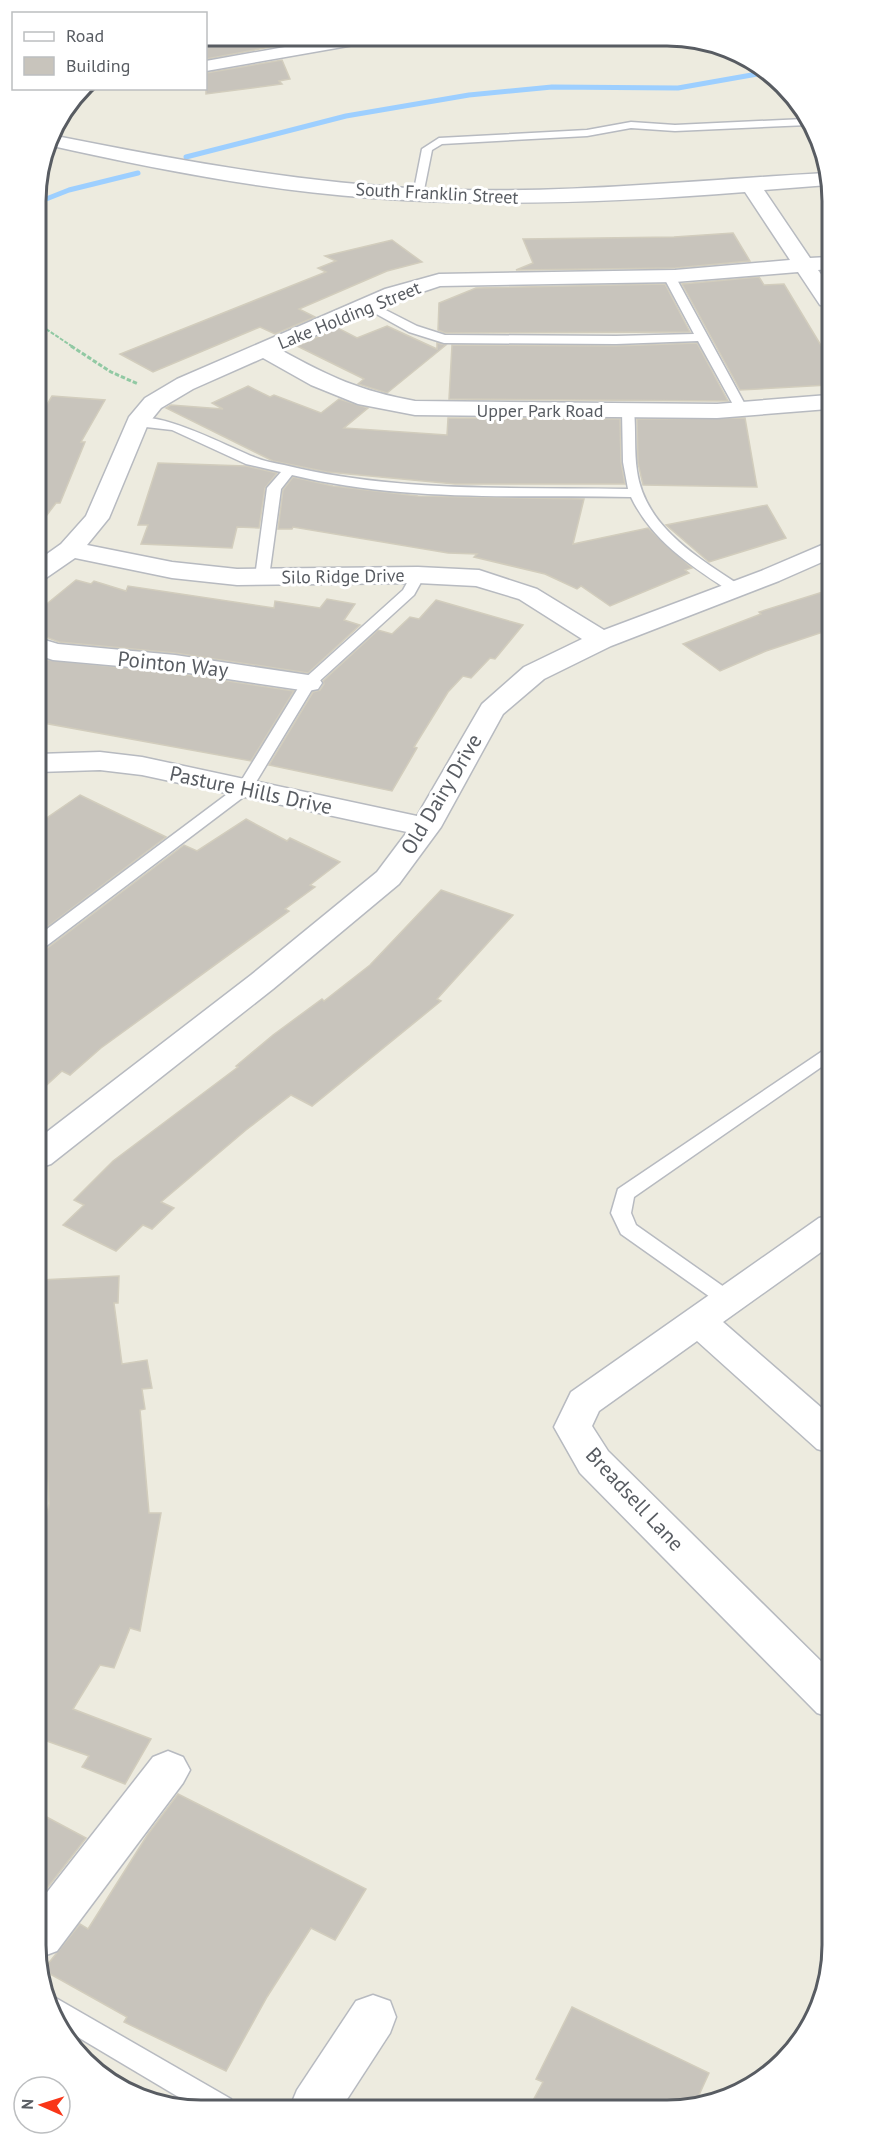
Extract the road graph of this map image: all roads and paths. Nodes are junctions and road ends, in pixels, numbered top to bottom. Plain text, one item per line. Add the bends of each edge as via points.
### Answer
1 (290, 47) edge
2 (207, 66) edge
3 (801, 123) edge
4 (59, 142) edge
5 (821, 180) edge
6 (751, 186) junction
7 (418, 195) junction
8 (822, 264) edge
9 (804, 265) junction
10 (669, 276) junction
11 (822, 291) edge
12 (366, 305) junction
13 (47, 329) edge
14 (702, 337) junction
15 (264, 350) junction
16 (140, 384) dead end
17 (822, 403) edge
18 (742, 410) junction
19 (628, 411) junction
20 (137, 422) junction
21 (289, 471) junction
22 (636, 493) junction
23 (70, 549) junction
24 (822, 552) edge
25 (47, 566) edge
26 (418, 574) junction
27 (262, 577) junction
28 (736, 589) junction
29 (602, 640) junction
30 (47, 650) edge
31 (308, 683) junction
32 (74, 761) junction
33 (47, 762) edge
34 (47, 775) edge
35 (244, 789) junction
36 (426, 827) junction
37 (47, 937) edge
38 (822, 1058) edge
39 (47, 1150) edge
40 (822, 1233) edge
41 (712, 1309) junction
42 (822, 1428) edge
43 (822, 1690) edge
44 (168, 1770) dead end
45 (47, 1928) edge
46 (63, 2014) edge
47 (373, 2017) dead end
48 (208, 2100) edge
49 (319, 2100) edge

1 - 2 street
3 - 7 lane via 608,126 587,133 439,141 427,149
4 - 7 street, South Franklin Street via 258,178
5 - 6 street, South Franklin Street
6 - 7 street, South Franklin Street via 606,197
6 - 9 street
8 - 9 street, Lake Holding Street
9 - 10 street, Lake Holding Street
9 - 11 street
10 - 12 street, Lake Holding Street via 439,280
10 - 14 lane
12 - 14 lane via 413,329 444,339
12 - 15 street, Lake Holding Street
13 - 16 path via 100,367
14 - 18 lane
15 - 19 street, Upper Park Road via 319,380 366,399 416,408
15 - 20 street, Lake Holding Street via 185,384 153,403
17 - 18 street, Upper Park Road
18 - 19 street, Upper Park Road
19 - 22 lane
20 - 21 lane via 175,427 251,461
20 - 23 street, Lake Holding Street via 97,518
21 - 22 lane via 402,490
21 - 27 lane via 274,488
22 - 28 lane via 651,521 670,542
23 - 25 street, Lake Holding Street
23 - 27 street, Silo Ridge Drive via 172,570
24 - 28 street, Old Dairy Drive
26 - 27 street, Silo Ridge Drive
26 - 29 street, Silo Ridge Drive via 479,579 528,594
26 - 31 lane via 409,592
28 - 29 street, Old Dairy Drive
29 - 36 street, Old Dairy Drive via 534,673 492,710
30 - 31 street, Pointon Way
31 - 35 lane
32 - 33 street, Pasture Hills Drive
32 - 34 street, Pasture Hills Drive
32 - 35 street, Pasture Hills Drive via 142,766
35 - 36 street, Pasture Hills Drive
35 - 37 lane
36 - 39 street, Old Dairy Drive via 388,878
38 - 41 lane via 624,1194 621,1213 628,1228
40 - 41 street, Breadsell Lane
41 - 42 street
41 - 43 street, Breadsell Lane via 584,1402 573,1427 594,1462
44 - 45 street
46 - 48 lane
47 - 49 street

